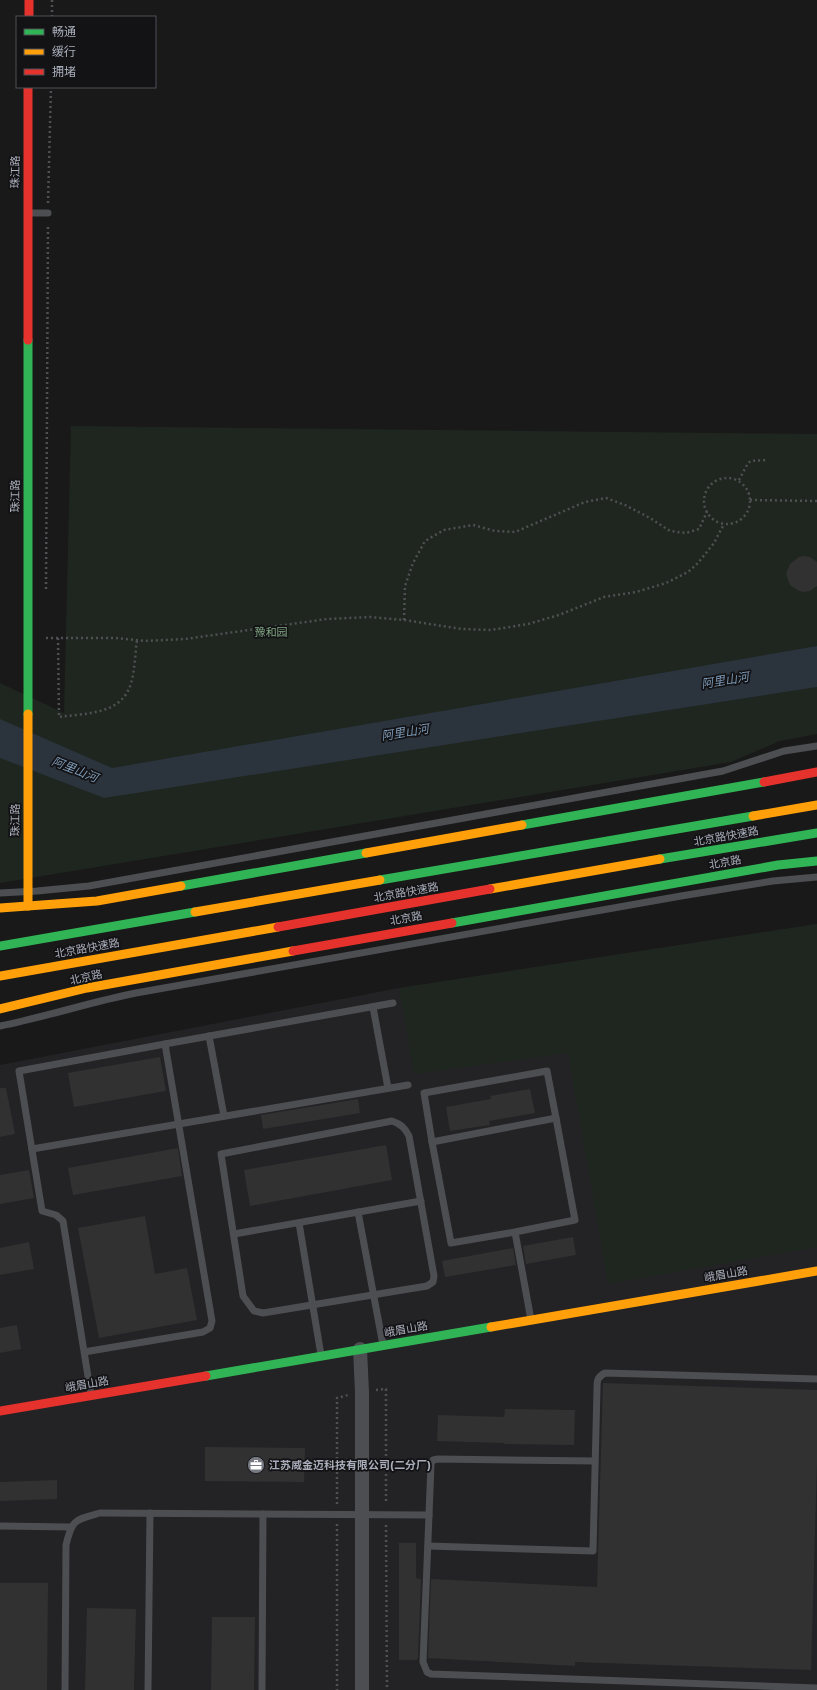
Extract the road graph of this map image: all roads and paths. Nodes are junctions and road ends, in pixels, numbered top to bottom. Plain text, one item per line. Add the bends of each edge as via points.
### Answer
1 (29, 0) edge
2 (52, 0) edge
3 (29, 16) edge
4 (52, 16) edge
5 (28, 88) edge
6 (51, 88) edge
7 (26, 213) junction
8 (48, 213) junction
9 (767, 460) dead end
10 (738, 480) junction
11 (750, 500) junction
12 (817, 501) edge
13 (707, 512) junction
14 (724, 524) junction
15 (46, 591) dead end
16 (404, 620) junction
17 (46, 630) dead end
18 (46, 638) junction
19 (58, 638) junction
20 (136, 640) junction
21 (46, 645) dead end
22 (817, 746) edge
23 (817, 772) edge
24 (817, 805) edge
25 (817, 833) edge
26 (817, 861) edge
27 (817, 877) edge
28 (28, 892) junction
29 (0, 893) edge
30 (28, 906) junction
31 (0, 908) edge
32 (118, 926) junction
33 (39, 929) dead end
34 (0, 946) edge
35 (54, 966) junction
36 (0, 976) edge
37 (0, 982) edge
38 (393, 1003) dead end
39 (374, 1007) junction
40 (0, 1009) edge
41 (0, 1026) edge
42 (209, 1036) junction
43 (165, 1044) junction
44 (408, 1085) dead end
45 (388, 1088) junction
46 (224, 1116) junction
47 (556, 1118) junction
48 (179, 1124) junction
49 (432, 1142) junction
50 (32, 1149) junction
51 (421, 1201) junction
52 (358, 1212) junction
53 (299, 1223) junction
54 (515, 1232) junction
55 (234, 1234) junction
56 (817, 1271) edge
57 (374, 1295) junction
58 (313, 1305) junction
59 (531, 1320) junction
60 (383, 1345) junction
61 (360, 1349) junction
62 (84, 1352) junction
63 (321, 1356) junction
64 (817, 1379) edge
65 (91, 1396) junction
66 (0, 1411) edge
67 (596, 1462) junction
68 (150, 1513) junction
69 (263, 1514) junction
70 (362, 1514) junction
71 (429, 1515) junction
72 (0, 1526) edge
73 (70, 1527) junction
74 (428, 1546) junction
75 (817, 1688) edge
76 (64, 1690) edge
77 (148, 1690) edge
78 (262, 1690) edge
79 (362, 1690) edge

1 - 3 main road
2 - 4 path
5 - 7 main road, 珠江路
6 - 8 path
7 - 8 lane
7 - 28 main road, 珠江路
8 - 15 path
9 - 10 path via 748,462
10 - 11 path via 749,492
10 - 13 path via 723,478 710,485 704,498
11 - 12 path
11 - 14 path via 746,515 740,520
13 - 14 path via 717,522
13 - 16 path via 699,529 686,532 670,531 650,518 606,498 585,502 515,532 495,531 472,525 444,530 425,541 413,563 405,586
14 - 16 path via 714,543 688,572 666,583 636,592 604,597 528,624 491,630 462,629
16 - 20 path via 370,617 327,619 185,639
17 - 18 path
18 - 19 path
18 - 21 path
19 - 20 path
19 - 20 path via 59,717 105,710 119,703 128,693 132,682
22 - 28 lane via 784,751 715,773 89,886
23 - 30 main road via 97,901
24 - 32 main road, 北京路快速路
25 - 35 main road, 北京路快速路
26 - 40 main road, 北京路 via 778,865 372,936 87,988
27 - 41 lane via 773,881 689,895 136,993
28 - 29 lane
28 - 30 main road, 珠江路
30 - 31 main road
32 - 33 main road
32 - 34 main road, 北京路快速路
35 - 36 main road, 北京路快速路
35 - 37 main road
38 - 39 lane
39 - 42 lane
39 - 45 lane
42 - 43 lane
42 - 46 lane
43 - 48 lane
43 - 50 lane via 19,1071
44 - 45 lane
45 - 46 lane
46 - 48 lane
47 - 49 lane
47 - 49 lane via 548,1071 424,1093
47 - 54 lane via 575,1220
48 - 50 lane
48 - 62 lane via 212,1321 210,1328 203,1332
49 - 54 lane via 451,1243
50 - 62 lane via 42,1211 56,1215 63,1221
51 - 52 lane
51 - 55 lane via 409,1136 406,1129 392,1121 222,1154
51 - 57 lane via 433,1282 427,1286
52 - 53 lane
52 - 57 lane
53 - 55 lane
53 - 58 lane
54 - 59 lane
55 - 58 lane via 243,1296 254,1311 263,1314
56 - 59 main road, 峨眉山路
57 - 58 lane
57 - 60 lane
58 - 63 lane
59 - 60 main road, 峨眉山路
60 - 61 main road, 峨眉山路
61 - 63 main road, 峨眉山路
61 - 70 street
62 - 65 lane
63 - 65 main road, 峨眉山路
64 - 67 lane via 605,1373 597,1380
65 - 66 main road, 峨眉山路
67 - 71 lane via 433,1460
67 - 74 lane via 593,1551
68 - 69 lane
68 - 73 lane via 100,1513 81,1518
68 - 77 lane
69 - 70 lane
69 - 78 lane
70 - 71 lane
70 - 79 street
71 - 74 lane
72 - 73 lane
73 - 76 lane via 66,1545
74 - 75 lane via 423,1662 427,1672 431,1674

